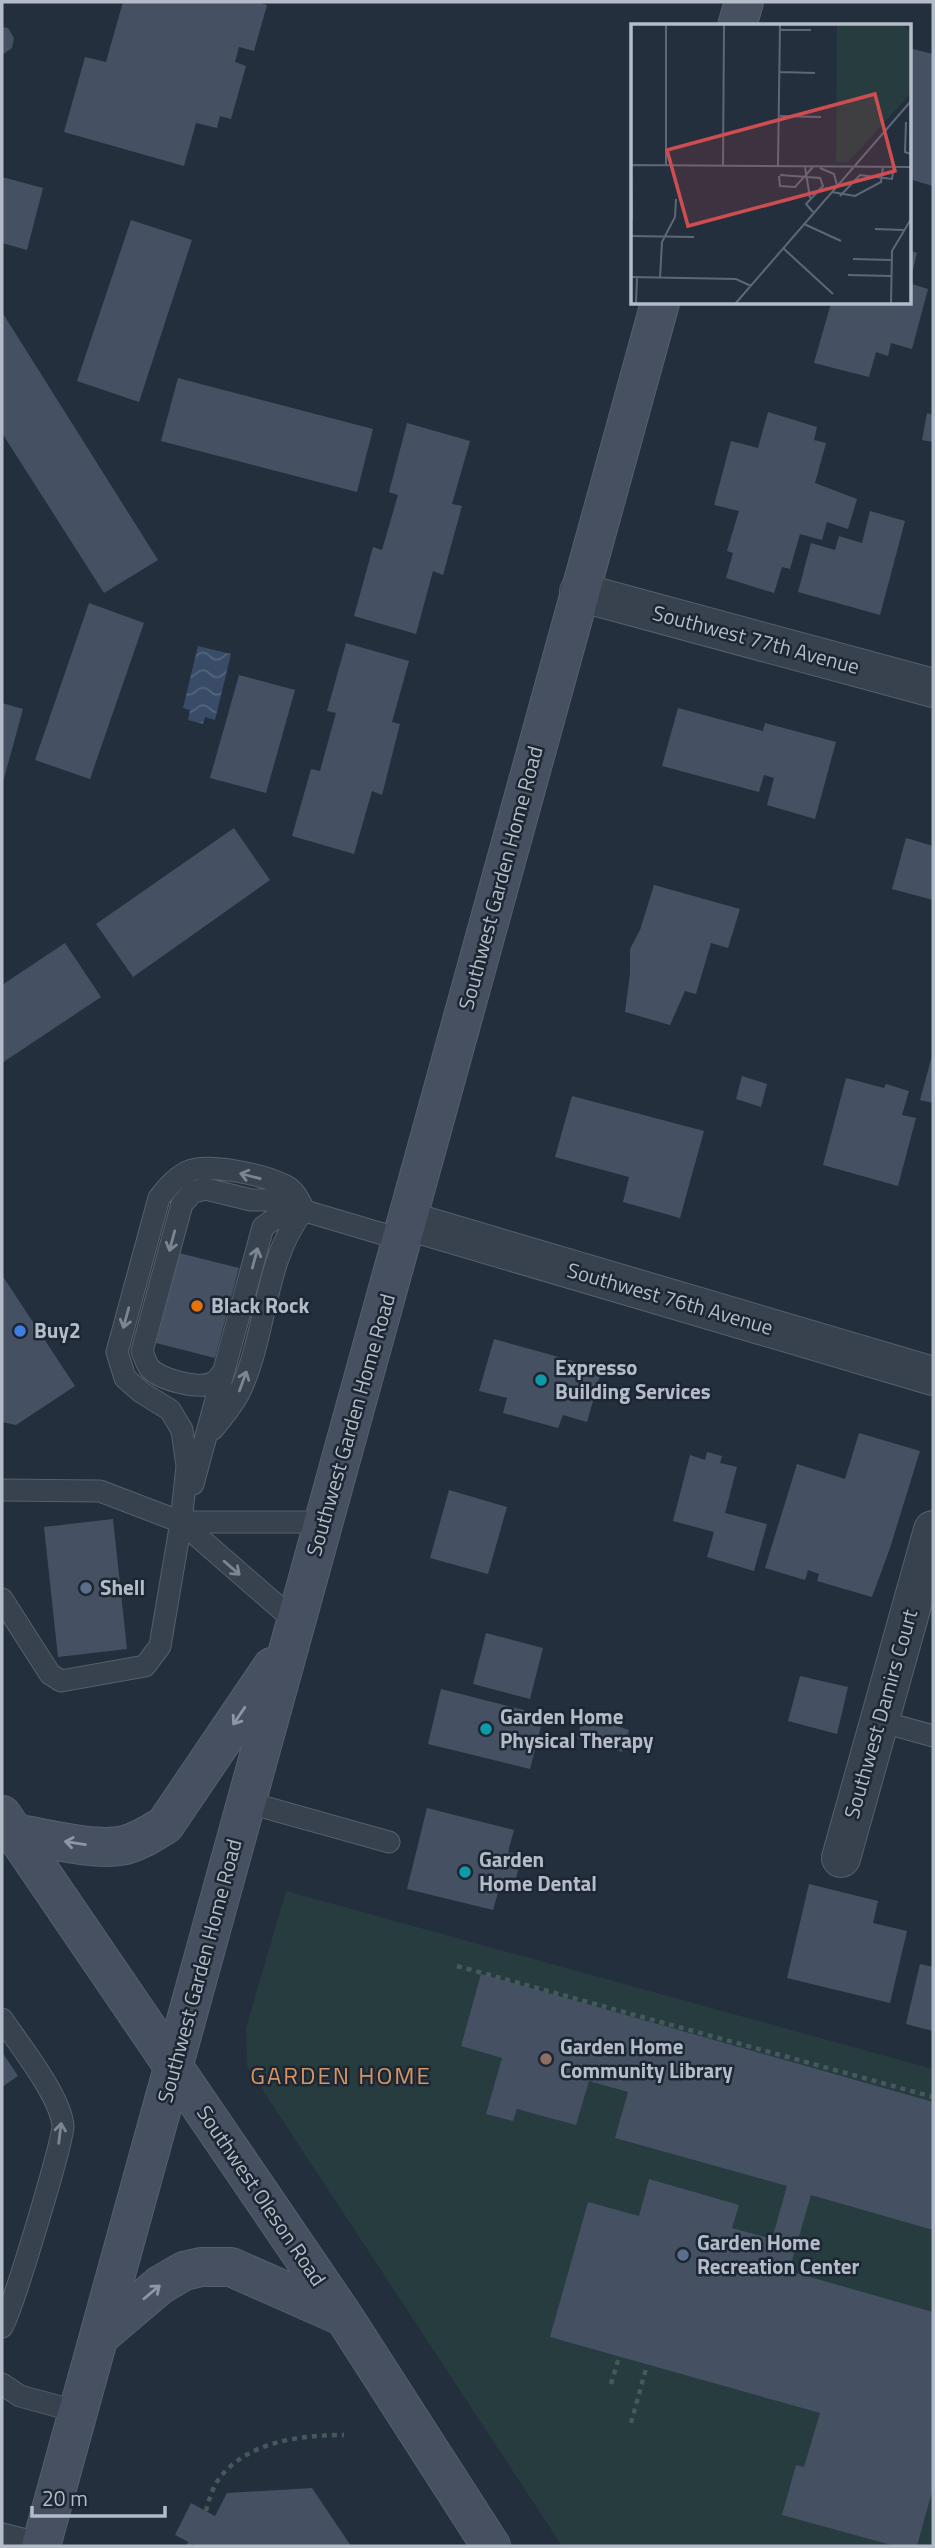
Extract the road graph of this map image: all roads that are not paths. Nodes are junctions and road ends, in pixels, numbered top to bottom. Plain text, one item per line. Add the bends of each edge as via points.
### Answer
1 (744, 2) edge
2 (738, 24) edge
3 (660, 304) edge
4 (579, 592) junction
5 (933, 688) edge
6 (304, 1210) junction
7 (405, 1230) junction
8 (224, 1371) junction
9 (933, 1376) edge
10 (206, 1437) junction
11 (2, 1490) edge
12 (181, 1522) junction
13 (323, 1522) junction
14 (933, 1530) edge
15 (2, 1599) edge
16 (293, 1630) junction
17 (879, 1721) junction
18 (933, 1736) edge
19 (246, 1802) junction
20 (8, 1824) edge
21 (389, 1842) dead end
22 (841, 1857) dead end
23 (2, 2019) edge
24 (174, 2066) junction
25 (344, 2317) junction
26 (2, 2327) edge
27 (100, 2336) junction
28 (2, 2384) edge
29 (79, 2412) junction
30 (2, 2534) edge
31 (41, 2545) edge
32 (491, 2546) edge

1 - 2 main road
3 - 4 main road, Southwest Garden Home Road
4 - 5 street, Southwest 77th Avenue
4 - 7 main road, Southwest Garden Home Road
6 - 7 lane
8 -> 6 lane via 263,1227
6 -> 8 lane via 206,1189 194,1192 182,1204 142,1351 148,1366 160,1376 182,1382 213,1383
10 -> 6 lane via 239,1394 285,1238
6 -> 12 lane via 285,1185 226,1169 188,1171 159,1198 117,1352 125,1378 170,1410 182,1430 187,1471
7 - 9 street, Southwest 76th Avenue
7 - 13 main road, Southwest Garden Home Road
8 - 10 lane
10 - 12 lane
11 - 12 lane via 100,1491
12 - 13 lane
12 - 15 lane via 160,1646 145,1666 61,1681 50,1674
12 -> 16 lane
13 - 16 main road, Southwest Garden Home Road
14 - 17 street, Southwest Damirs Court
16 - 19 main road, Southwest Garden Home Road
16 -> 20 main road via 165,1825 122,1846 97,1846
17 - 18 lane
17 - 22 street, Southwest Damirs Court
19 - 21 lane
19 - 24 main road, Southwest Garden Home Road
20 - 24 main road, Southwest Oleson Road
26 -> 23 lane via 63,2126 56,2101
24 - 25 main road, Southwest Oleson Road
24 - 27 main road, Southwest Garden Home Road
27 -> 25 main road via 160,2285 201,2267 231,2267
25 - 32 main road, Southwest Oleson Road
27 - 29 main road, Southwest Garden Home Road
28 - 29 lane via 20,2396
29 - 31 main road, Southwest Garden Home Road
30 - 31 lane

